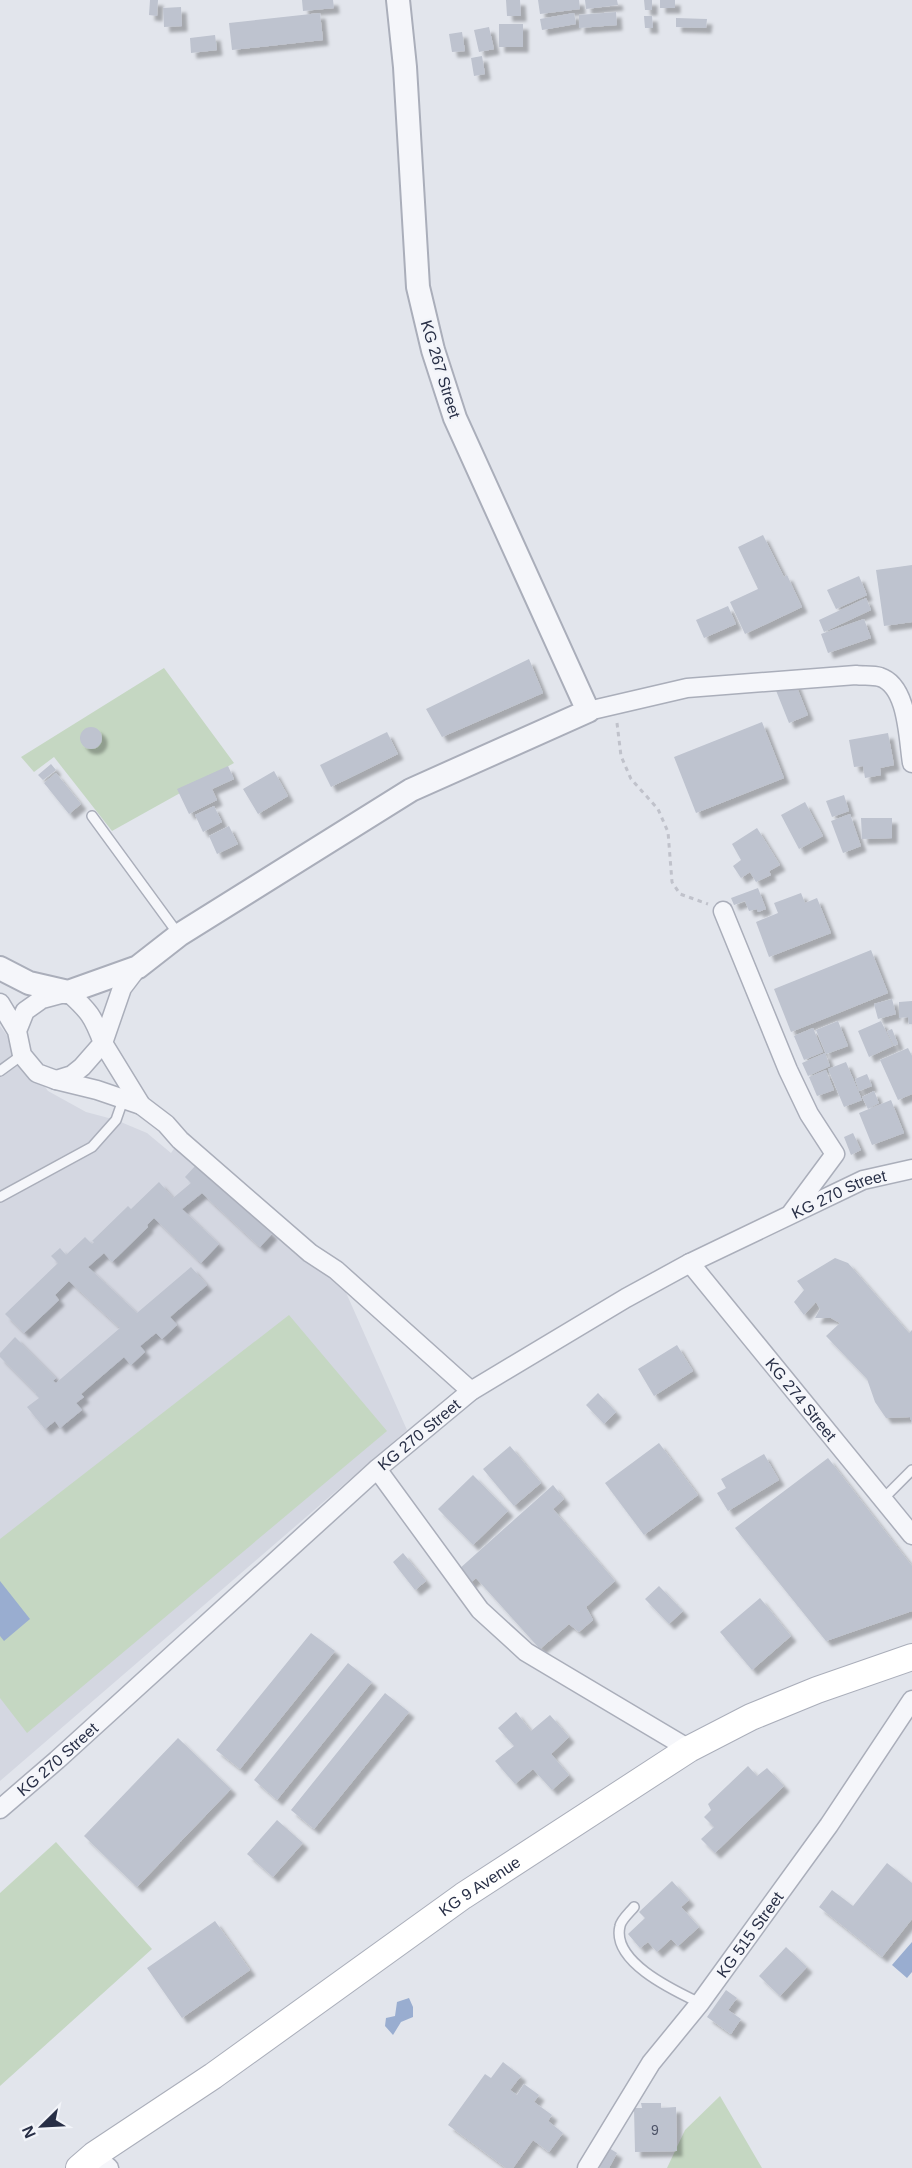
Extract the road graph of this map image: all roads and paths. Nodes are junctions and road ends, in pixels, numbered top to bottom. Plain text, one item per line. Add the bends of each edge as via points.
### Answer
1 (398, 0) edge
2 (614, 705) junction
3 (588, 711) junction
4 (912, 763) edge
5 (92, 816) dead end
6 (723, 911) joint
7 (179, 935) junction
8 (138, 967) junction
9 (0, 968) edge
10 (68, 993) junction
11 (0, 1004) edge
12 (17, 1031) junction
13 (103, 1043) junction
14 (22, 1055) junction
15 (0, 1071) edge
16 (56, 1080) junction
17 (132, 1102) junction
18 (912, 1169) edge
19 (0, 1197) edge
20 (789, 1216) junction
21 (690, 1263) junction
22 (471, 1390) junction
23 (377, 1468) junction
24 (912, 1470) edge
25 (882, 1500) junction
26 (912, 1535) edge
27 (912, 1657) edge
28 (912, 1700) edge
29 (689, 1749) junction
30 (0, 1809) edge
31 (634, 1907) dead end
32 (700, 2004) junction
33 (94, 2164) edge
34 (587, 2168) edge

1 - 3 street, KG 267 Street via 418,287 433,350 455,418
2 - 3 street
2 - 4 street via 687,688 855,675 880,677 894,687 903,705
2 - 6 path via 621,756 631,779 658,809 668,832 672,882 680,894
3 - 7 street via 411,790
5 - 7 lane
6 - 20 street via 788,1070 809,1114 835,1154
7 - 8 street
8 - 10 street
8 - 13 street via 122,988
9 - 10 street via 29,983
10 - 12 street via 42,999 25,1011
10 - 13 street via 88,1010
11 - 12 street
12 - 14 street
13 - 16 street via 82,1068
13 - 17 street
14 - 15 lane
14 - 16 street via 37,1073
16 - 17 street
17 - 19 lane via 92,1147
17 - 22 street via 166,1124
18 - 20 street, KG 270 Street via 864,1180
20 - 21 street, KG 270 Street
21 - 22 street, KG 270 Street
21 - 25 street, KG 274 Street
22 - 23 street, KG 270 Street
23 - 29 street via 480,1610 506,1636 526,1652
23 - 30 street, KG 270 Street
24 - 25 lane
25 - 26 street, KG 274 Street
27 - 29 main road, KG 9 Avenue via 751,1717
28 - 32 street, KG 515 Street via 830,1826
29 - 33 main road, KG 9 Avenue via 463,1896
31 - 32 lane via 620,1925 620,1942 633,1962 665,1987
32 - 34 street, KG 515 Street via 651,2063

